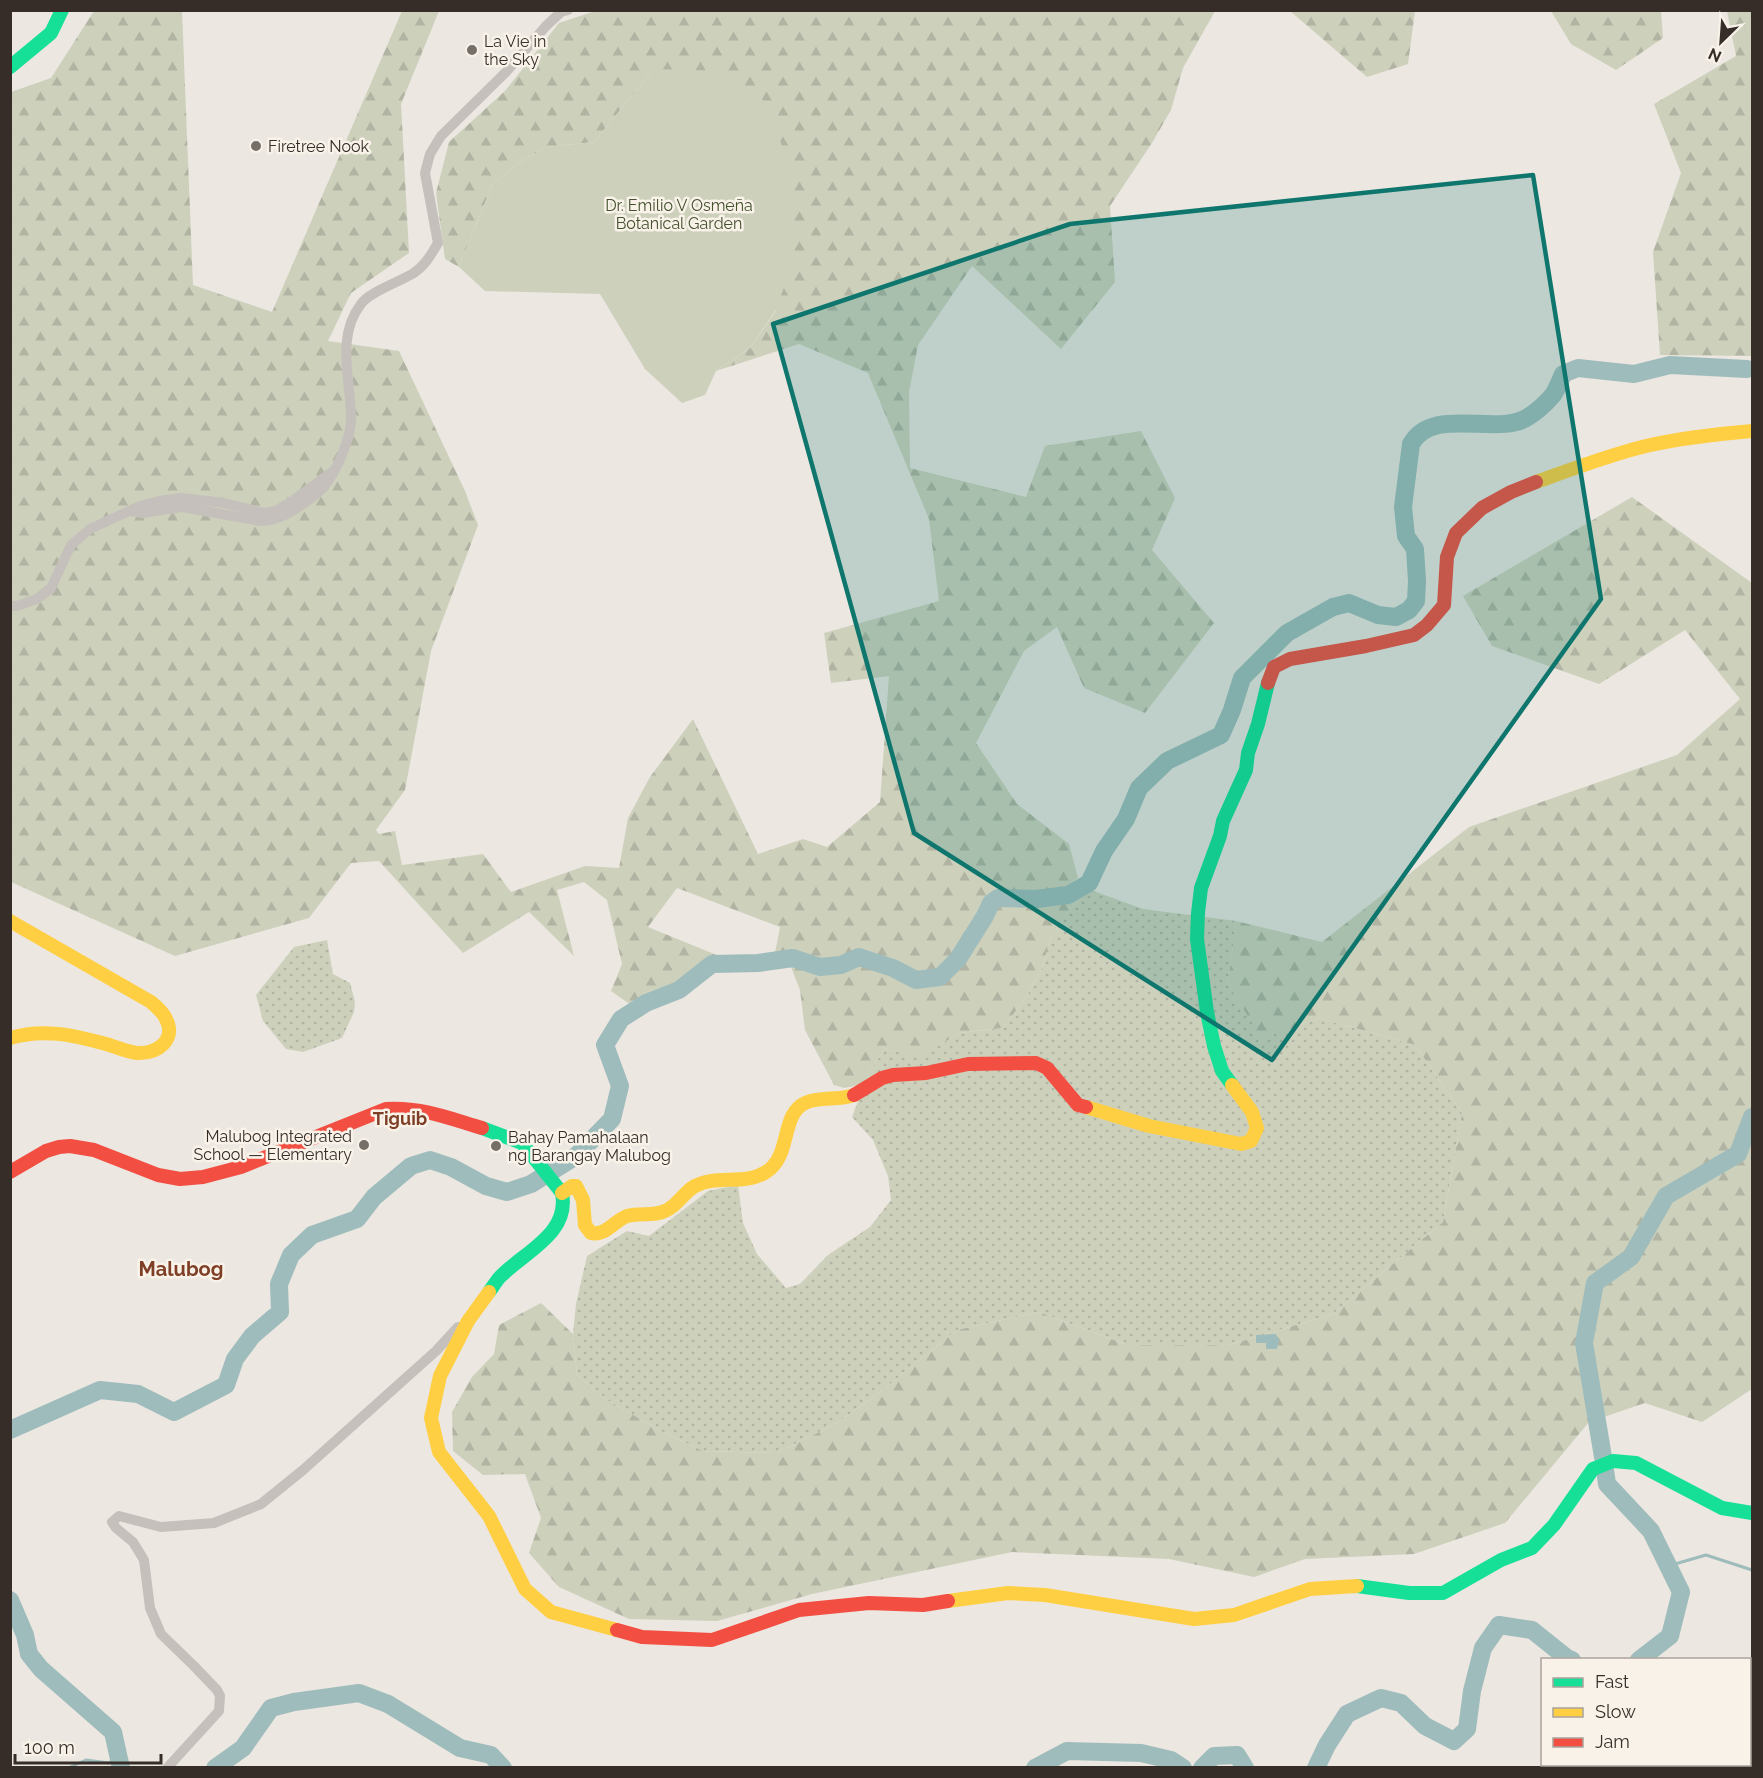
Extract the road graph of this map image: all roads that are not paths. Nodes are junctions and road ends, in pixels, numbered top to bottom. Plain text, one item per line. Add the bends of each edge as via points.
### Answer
1 (62, 10) edge
2 (564, 11) edge
3 (10, 67) edge
4 (1752, 431) edge
5 (10, 606) edge
6 (10, 921) edge
7 (10, 1038) edge
8 (10, 1172) edge
9 (562, 1193) junction
10 (479, 1306) junction
11 (1752, 1513) edge
12 (167, 1767) edge

1 - 3 main road via 51,33
2 - 5 street via 441,136 430,154 425,173 438,243 426,262 412,274 361,302 345,346 351,418 345,447 323,489 274,520 182,507 131,511 90,529 71,545 51,588 37,599
4 - 9 main road via 1647,446 1511,492 1482,508 1456,533 1447,557 1444,605 1421,630 1366,646 1290,659 1274,667 1246,770 1223,821 1201,888 1198,913 1199,950 1214,1046 1222,1071 1252,1112 1257,1128 1251,1141 1241,1144 1168,1130 1078,1105 1047,1068 1036,1064 958,1065 885,1077 850,1097 812,1101 799,1107 791,1119 780,1158 764,1174 745,1180 699,1184 665,1211 624,1217 600,1233 588,1232 584,1204 576,1186
6 - 7 main road via 151,1002 162,1010 169,1025 164,1046 148,1053 64,1034 21,1033
8 - 9 main road via 54,1149 79,1147 167,1178 210,1176 386,1109 407,1108 522,1143
9 - 10 main road via 561,1218 544,1241 500,1277
10 - 11 main road via 440,1376 431,1418 439,1452 489,1516 525,1589 551,1612 642,1637 712,1640 799,1610 869,1603 923,1605 1008,1593 1045,1595 1194,1619 1234,1615 1310,1589 1360,1586 1443,1593 1501,1560 1532,1548 1554,1525 1593,1469 1613,1461 1636,1463 1722,1508
10 - 12 street via 436,1351 261,1504 214,1523 161,1527 119,1516 112,1522 133,1542 144,1560 150,1608 160,1634 220,1696 219,1711

